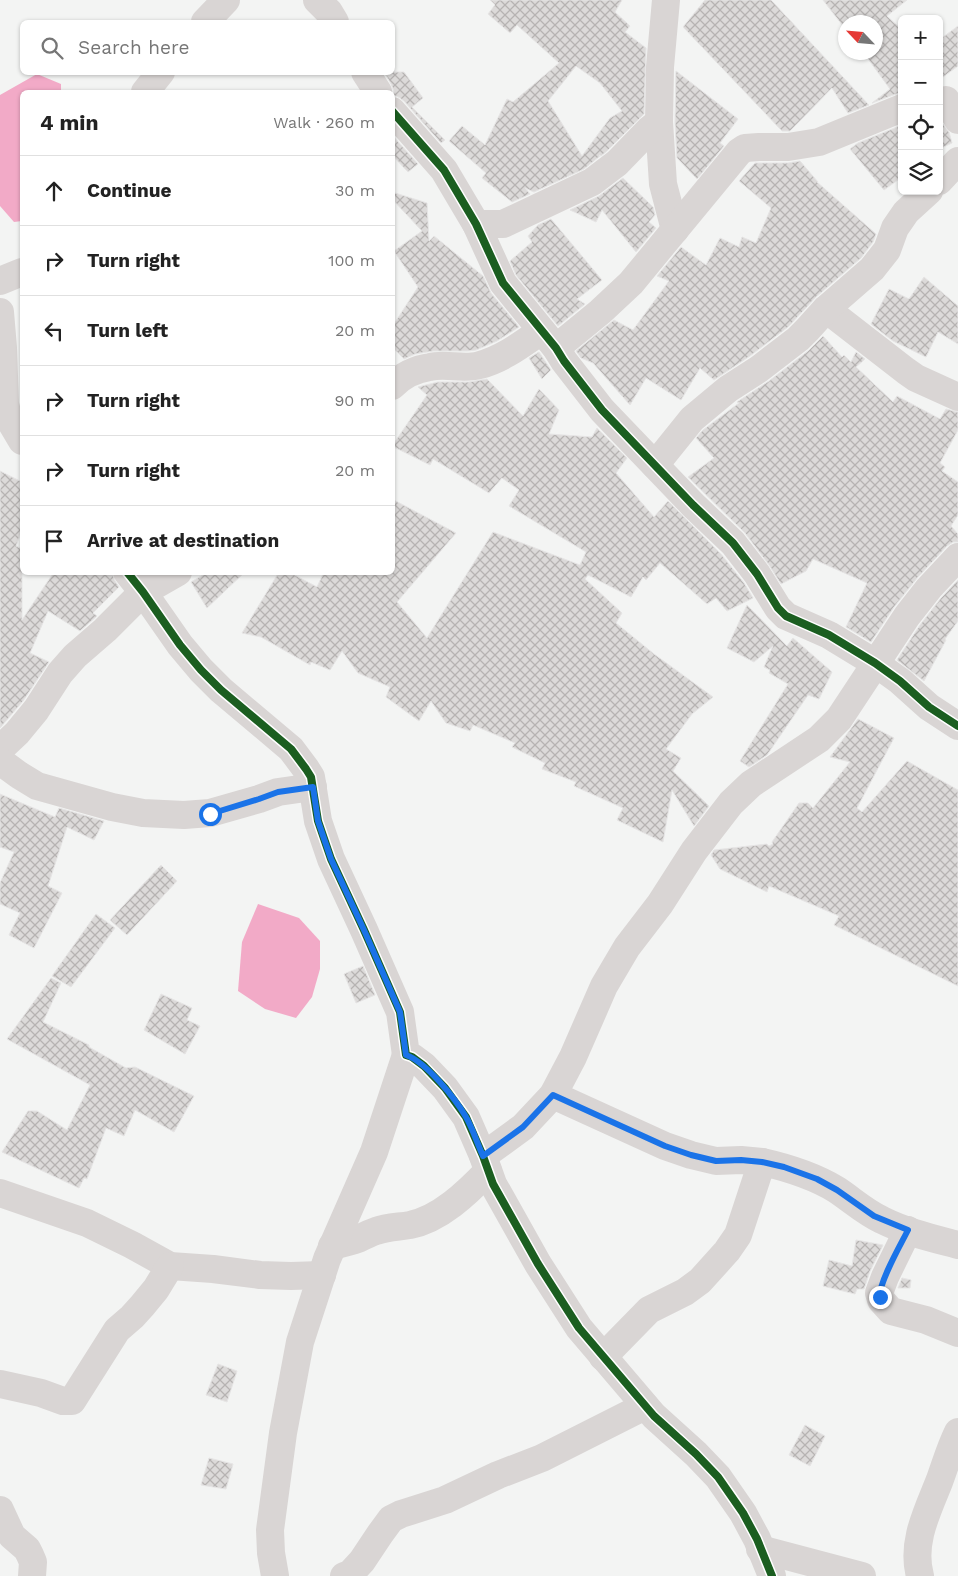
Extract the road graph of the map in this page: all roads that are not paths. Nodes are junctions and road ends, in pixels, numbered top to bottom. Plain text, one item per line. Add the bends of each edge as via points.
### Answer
1 (226, 0) edge
2 (316, 0) edge
3 (666, 0) edge
4 (207, 20) edge
5 (334, 20) edge
6 (159, 75) edge
7 (367, 75) edge
8 (147, 90) edge
9 (377, 90) edge
10 (898, 110) edge
11 (395, 114) edge
12 (659, 122) junction
13 (958, 160) edge
14 (943, 177) edge
15 (925, 195) edge
16 (476, 224) junction
17 (675, 230) junction
18 (20, 273) edge
19 (0, 281) edge
20 (826, 309) junction
21 (0, 312) edge
22 (548, 340) junction
23 (395, 383) edge
24 (958, 397) edge
25 (11, 431) edge
26 (655, 465) junction
27 (958, 557) edge
28 (165, 575) edge
29 (135, 582) edge
30 (875, 664) junction
31 (958, 726) edge
32 (0, 749) edge
33 (0, 761) edge
34 (313, 787) junction
35 (406, 1055) junction
36 (553, 1095) junction
37 (762, 1162) junction
38 (485, 1164) junction
39 (0, 1193) edge
40 (908, 1230) junction
41 (958, 1243) edge
42 (332, 1246) junction
43 (170, 1266) junction
44 (322, 1275) junction
45 (958, 1334) edge
46 (603, 1357) junction
47 (0, 1384) edge
48 (645, 1406) junction
49 (958, 1432) edge
50 (0, 1510) edge
51 (760, 1549) junction
52 (32, 1576) edge
53 (275, 1576) edge
54 (344, 1576) edge
55 (772, 1576) edge
56 (862, 1576) edge
57 (920, 1576) edge

1 - 4 street
2 - 5 street
3 - 12 street
6 - 8 street
7 - 9 street
10 - 17 street via 819,142 745,148
11 - 16 street via 444,170
12 - 16 street via 617,163 592,182 503,224
12 - 17 street via 663,184
13 - 14 street
15 - 20 street via 906,212 895,228 879,262
16 - 22 street via 502,283
17 - 22 street via 631,283 600,312
18 - 19 street
20 - 24 street via 916,378
20 - 26 street via 798,339 728,389 692,420
21 - 25 street via 4,394
22 - 23 street via 479,366 431,366
22 - 26 street via 602,410
26 - 30 street via 733,543 782,613 829,635
27 - 30 street via 906,616
28 - 29 street
29 - 32 street via 105,630 68,664 17,734
29 - 34 street via 180,645 210,680 291,749 311,777
30 - 31 street via 900,681 928,707
30 - 36 street via 839,720 819,739 751,784 694,851 604,986
33 - 34 street via 37,786 112,808 143,813 210,814 278,792
34 - 35 street via 318,821 331,859 400,1012
35 - 38 street via 424,1066 466,1117
35 - 42 street via 374,1152
36 - 37 street via 691,1155 716,1161
36 - 38 street
37 - 40 street via 817,1179 874,1216
37 - 46 street via 740,1230 727,1251 700,1281 649,1310
38 - 42 street via 467,1192 425,1221 388,1227
38 - 46 street via 538,1264 579,1328
39 - 43 street via 87,1223
40 - 41 street
40 - 45 street via 885,1277 879,1293 881,1300 891,1311 926,1320
42 - 44 street
43 - 44 street via 260,1275
43 - 47 street via 142,1306 117,1330 72,1400 63,1401
44 - 53 street via 300,1342 284,1433 270,1530
46 - 48 street
48 - 51 street via 718,1477 744,1513
48 - 54 street via 542,1458 445,1500 396,1516 355,1570
49 - 57 street via 920,1534
50 - 52 street via 12,1536 30,1555
51 - 55 street
51 - 56 street

